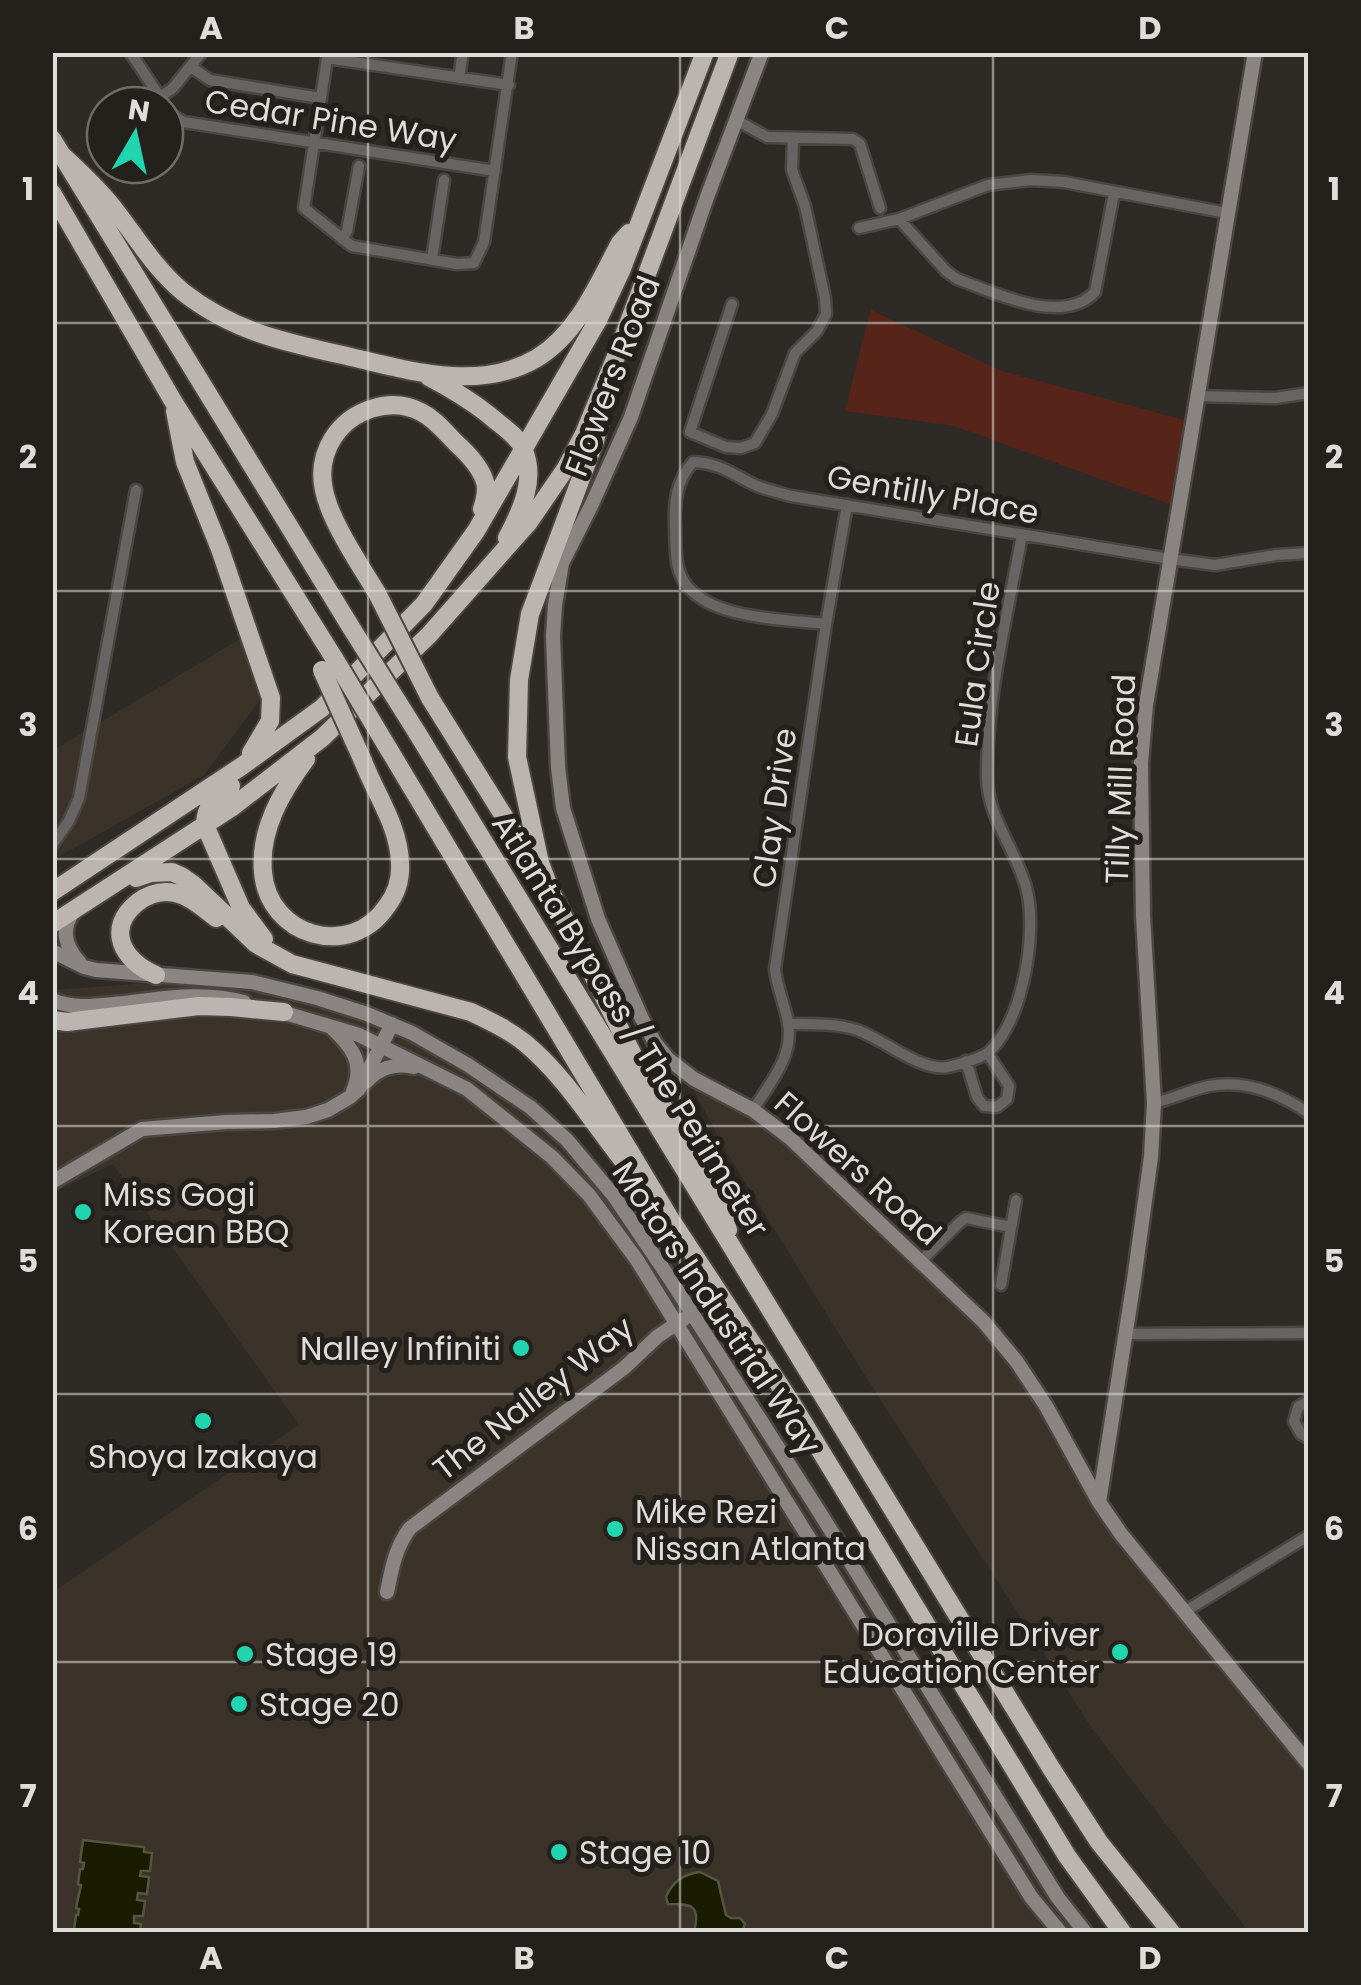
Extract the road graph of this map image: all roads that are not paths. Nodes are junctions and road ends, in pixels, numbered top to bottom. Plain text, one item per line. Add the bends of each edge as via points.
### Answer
1 (130, 52) edge
2 (202, 52) edge
3 (464, 52) edge
4 (512, 52) edge
5 (705, 52) edge
6 (730, 52) edge
7 (762, 52) edge
8 (1255, 52) edge
9 (327, 55) edge
10 (375, 59) edge
11 (191, 67) junction
12 (459, 78) junction
13 (151, 85) edge
14 (176, 85) edge
15 (509, 86) junction
16 (320, 98) junction
17 (736, 120) junction
18 (185, 122) edge
19 (792, 138) junction
20 (312, 144) junction
21 (58, 148) edge
22 (359, 166) dead end
23 (495, 171) junction
24 (444, 180) dead end
25 (1114, 192) junction
26 (52, 193) edge
27 (880, 208) dead end
28 (1227, 212) junction
29 (642, 217) junction
30 (899, 219) junction
31 (859, 228) dead end
32 (342, 238) junction
33 (432, 259) junction
34 (732, 304) dead end
35 (617, 354) junction
36 (422, 374) junction
37 (1308, 393) edge
38 (1197, 396) junction
39 (173, 401) junction
40 (524, 449) junction
41 (136, 490) dead end
42 (847, 505) junction
43 (476, 531) junction
44 (1022, 535) junction
45 (1308, 553) edge
46 (1170, 559) junction
47 (490, 569) junction
48 (826, 624) junction
49 (328, 664) junction
50 (322, 708) junction
51 (322, 738) junction
52 (242, 766) junction
53 (205, 825) junction
54 (52, 845) edge
55 (112, 886) junction
56 (60, 887) edge
57 (551, 892) junction
58 (52, 900) edge
59 (74, 911) junction
60 (52, 924) edge
61 (256, 944) junction
62 (52, 951) edge
63 (84, 967) junction
64 (324, 971) junction
65 (156, 974) junction
66 (52, 1000) edge
67 (284, 1012) junction
68 (52, 1020) edge
69 (392, 1024) junction
70 (788, 1024) junction
71 (331, 1026) junction
72 (383, 1045) junction
73 (988, 1054) junction
74 (966, 1061) junction
75 (431, 1070) junction
76 (354, 1093) junction
77 (1154, 1103) junction
78 (754, 1110) junction
79 (1308, 1113) edge
80 (52, 1182) edge
81 (1016, 1200) dead end
82 (669, 1217) junction
83 (1011, 1226) junction
84 (731, 1245) junction
85 (922, 1260) junction
86 (1001, 1285) dead end
87 (692, 1314) junction
88 (677, 1323) junction
89 (1308, 1332) edge
90 (1124, 1334) junction
91 (1308, 1401) edge
92 (1308, 1438) edge
93 (1106, 1453) junction
94 (1076, 1461) junction
95 (1099, 1502) junction
96 (1304, 1539) edge
97 (1308, 1553) edge
98 (387, 1592) dead end
99 (1184, 1612) junction
100 (1308, 1763) edge
101 (1060, 1932) edge
102 (1086, 1932) edge
103 (1122, 1932) edge
104 (1170, 1932) edge

1 - 13 street
2 - 11 street
3 - 12 street
4 - 15 street
5 - 29 highway
6 - 35 highway
7 - 17 main road, Flowers Road
8 - 28 main road, Tilly Mill Road
9 - 10 street
9 - 16 street
10 - 12 street
11 - 14 street
11 - 16 street via 210,80
12 - 15 street
15 - 23 street
16 - 20 street
17 - 19 street via 767,137
17 - 78 main road, Flowers Road via 631,417 562,564 553,636 563,808 598,919 662,1051 694,1079
18 - 20 street, Cedar Pine Way
19 - 27 street via 860,144
19 - 34 street via 792,170 826,314 795,354 755,443 741,448 690,432
20 - 23 street, Cedar Pine Way
20 - 32 street via 304,208
21 - 36 highway via 165,274 212,312 268,338
21 - 84 highway, Atlanta Bypass / The Perimeter, bridge
22 - 32 street
23 - 33 street via 484,242 474,263
24 - 33 street
25 - 28 street
25 - 30 street via 1009,181
25 - 30 street via 1095,292 1068,306 1036,306 956,279
26 - 39 highway
28 - 38 main road, Tilly Mill Road
29 - 36 highway via 580,316 544,353 484,375
29 - 40 highway via 598,320
30 - 31 street
32 - 33 street via 352,246
35 - 47 highway via 566,468
35 - 57 highway via 595,441 530,614 519,680 517,757
36 - 40 highway via 480,408
37 - 38 street
38 - 46 main road, Tilly Mill Road
39 - 49 highway via 298,600
39 - 52 highway via 185,462 271,698 267,728
40 - 43 highway
40 - 47 highway via 526,494
41 - 54 street via 79,798
42 - 44 street, Gentilly Place
42 - 48 street, Clay Drive
42 - 48 street, Gentilly Place via 759,487 710,463 693,462 681,476 674,519 677,564 695,595 746,614
43 - 50 highway via 424,604
43 - 57 highway, bridge via 486,482 433,420 412,408 377,407 338,430 324,455 327,503 430,698
44 - 46 street, Gentilly Place
44 - 73 street, Eula Circle via 987,736 987,784 1026,887 1029,943 1011,1020
45 - 46 street, Gentilly Place via 1215,565
46 - 77 main road, Tilly Mill Road via 1142,763
47 - 51 highway
48 - 70 street, Clay Drive via 775,969
49 - 51 highway, bridge via 400,860 397,888 383,912 338,936 308,932 284,918 263,877 267,831 282,795
49 - 82 highway, Atlanta Bypass / The Perimeter, bridge via 388,748
50 - 52 highway
50 - 53 highway via 294,738 214,798
51 - 53 highway
52 - 56 highway
53 - 55 highway
53 - 64 highway via 260,937
55 - 59 highway
55 - 61 highway via 172,872
56 - 58 main road
57 - 84 highway via 638,1065 722,1205
59 - 60 highway
59 - 63 main road via 65,939
61 - 64 highway via 292,964
61 - 65 highway via 183,895 157,892 127,912 119,930 127,953
62 - 63 main road, Motors Industrial Way
63 - 65 main road, Motors Industrial Way
64 - 82 highway via 471,1012 526,1044
65 - 69 main road, Motors Industrial Way via 264,984
66 - 67 main road, Motors Industrial Way via 85,1007 210,996
67 - 68 highway via 199,1006
67 - 71 main road, Motors Industrial Way
69 - 72 main road
69 - 87 main road, Motors Industrial Way via 468,1064 568,1140
70 - 74 street via 855,1030 942,1068
70 - 78 street, Clay Drive via 788,1051
71 - 72 main road, Motors Industrial Way
71 - 76 main road via 356,1056
72 - 75 main road, Motors Industrial Way
72 - 76 main road
73 - 74 street
73 - 74 street via 1009,1086 1007,1099 996,1107 976,1097
75 - 76 main road via 400,1064 373,1074
75 - 88 main road, Motors Industrial Way via 512,1123 589,1195
76 - 80 main road via 306,1117 142,1129
77 - 79 street via 1235,1084 1265,1089
77 - 90 main road, Tilly Mill Road
78 - 85 main road, Flowers Road
81 - 83 street
82 - 103 highway, Atlanta Bypass / The Perimeter via 792,1404 1067,1856
83 - 85 street via 966,1218
83 - 86 street
84 - 104 highway, Atlanta Bypass / The Perimeter via 1051,1768
85 - 94 main road, Flowers Road via 1017,1362
87 - 88 main road, The Nalley Way
87 - 102 main road, Motors Industrial Way via 1058,1898
88 - 98 main road, The Nalley Way via 410,1528 393,1560
88 - 101 main road, Motors Industrial Way via 1031,1897
89 - 90 street
90 - 93 main road, Tilly Mill Road
91 - 92 street via 1294,1421
93 - 94 main road
93 - 95 main road, Tilly Mill Road
94 - 95 main road, Flowers Road
95 - 99 main road, Flowers Road
96 - 97 street
96 - 99 street
99 - 100 main road, Flowers Road

